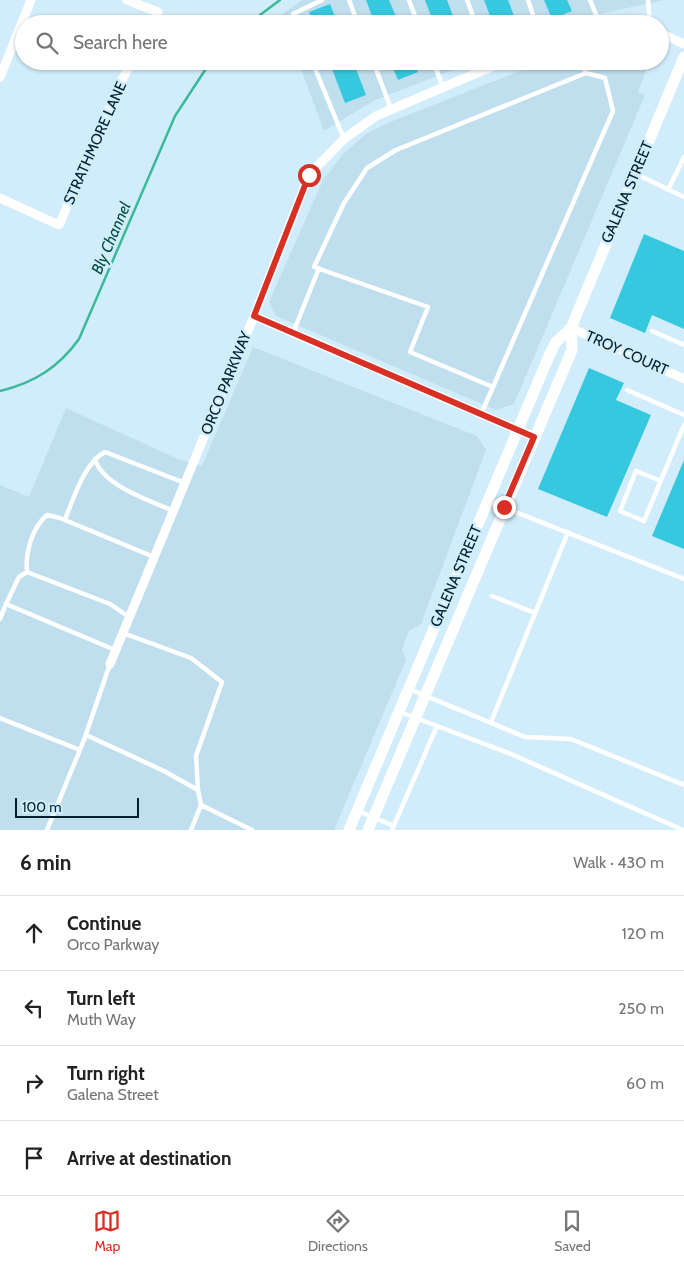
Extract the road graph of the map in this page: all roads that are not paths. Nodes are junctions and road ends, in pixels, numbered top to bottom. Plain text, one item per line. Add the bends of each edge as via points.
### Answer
1 (31, 0) edge
2 (127, 0) edge
3 (322, 0) edge
4 (349, 0) edge
5 (409, 0) edge
6 (467, 0) edge
7 (528, 0) edge
8 (590, 0) edge
9 (648, 0) edge
10 (25, 15) edge
11 (156, 15) edge
12 (293, 15) edge
13 (355, 15) edge
14 (415, 15) edge
15 (473, 15) edge
16 (533, 15) edge
17 (596, 15) edge
18 (649, 15) edge
19 (669, 37) edge
20 (15, 40) edge
21 (684, 44) edge
22 (684, 57) edge
23 (127, 70) edge
24 (316, 70) edge
25 (376, 70) edge
26 (436, 70) edge
27 (479, 70) edge
28 (585, 70) edge
29 (586, 73) junction
30 (0, 78) edge
31 (443, 87) junction
32 (391, 109) junction
33 (344, 140) junction
34 (684, 157) edge
35 (634, 173) junction
36 (668, 190) junction
37 (684, 197) edge
38 (0, 198) edge
39 (318, 268) junction
40 (254, 316) junction
41 (571, 328) junction
42 (652, 331) dead end
43 (293, 333) junction
44 (684, 345) edge
45 (684, 379) edge
46 (493, 387) junction
47 (627, 390) dead end
48 (481, 414) junction
49 (684, 414) edge
50 (684, 425) edge
51 (518, 430) junction
52 (534, 437) junction
53 (95, 459) junction
54 (661, 481) junction
55 (185, 484) junction
56 (488, 500) junction
57 (504, 507) junction
58 (174, 510) junction
59 (65, 520) junction
60 (568, 532) junction
61 (154, 557) junction
62 (27, 572) junction
63 (684, 579) edge
64 (492, 596) dead end
65 (6, 604) junction
66 (535, 613) junction
67 (130, 617) junction
68 (0, 619) edge
69 (123, 633) junction
70 (116, 650) junction
71 (110, 664) joint
72 (409, 689) junction
73 (424, 695) junction
74 (400, 712) junction
75 (415, 717) junction
76 (0, 718) edge
77 (491, 722) junction
78 (437, 726) junction
79 (86, 735) junction
80 (80, 750) junction
81 (684, 785) edge
82 (198, 790) junction
83 (202, 805) junction
84 (358, 810) junction
85 (374, 817) junction
86 (393, 828) edge
87 (47, 830) edge
88 (191, 830) edge
89 (252, 830) edge
90 (349, 830) edge
91 (368, 830) edge
92 (683, 830) edge

1 - 10 street
2 - 11 street via 158,12
3 - 12 lane
4 - 13 lane
5 - 14 lane
6 - 15 lane
7 - 16 lane
8 - 17 lane
9 - 18 lane
19 - 21 street
20 - 30 street
22 - 35 street, GALENA STREET
23 - 38 street, STRATHMORE LANE via 59,225
24 - 33 lane
25 - 32 lane
26 - 31 lane
27 - 31 street, ORCO PARKWAY
28 - 29 lane
29 - 39 lane via 396,150 366,168 344,203 314,267
29 - 46 lane via 605,78 613,111
31 - 32 street, ORCO PARKWAY
32 - 33 street, ORCO PARKWAY
33 - 40 street, ORCO PARKWAY via 309,175
34 - 36 lane
35 - 36 lane
35 - 41 street, GALENA STREET
36 - 37 lane
39 - 43 lane
39 - 46 lane via 428,307 410,352
40 - 43 street
40 - 55 street, ORCO PARKWAY
41 - 45 street, TROY COURT
41 - 51 street, GALENA STREET via 556,342
41 - 52 street, GALENA STREET via 572,350
42 - 44 lane
43 - 48 street
46 - 48 lane
47 - 49 lane
48 - 51 street
50 - 54 lane
51 - 52 street
51 - 56 street, GALENA STREET
52 - 57 street, GALENA STREET
53 - 55 lane via 105,452
53 - 58 lane via 98,469 106,477 147,500
53 - 59 lane
54 - 54 lane via 644,521 620,511 636,471
55 - 58 street, ORCO PARKWAY
56 - 57 lane
56 - 72 street, GALENA STREET
57 - 60 lane
57 - 73 street, GALENA STREET
58 - 61 street, ORCO PARKWAY
59 - 61 lane
59 - 62 lane via 47,515 38,523 26,559
60 - 63 lane
60 - 66 lane
61 - 67 street, ORCO PARKWAY
62 - 65 lane via 19,577
62 - 67 lane via 110,604
64 - 66 lane
65 - 68 lane
65 - 70 lane
66 - 77 lane
67 - 69 street, ORCO PARKWAY
69 - 70 street, ORCO PARKWAY
69 - 82 lane via 192,658 222,682 196,756
70 - 71 street, ORCO PARKWAY
71 - 79 lane
72 - 73 lane
72 - 74 street, GALENA STREET
73 - 75 street, GALENA STREET
73 - 77 lane
74 - 75 lane
74 - 84 street, GALENA STREET
75 - 78 lane
75 - 85 street, GALENA STREET
76 - 80 lane
77 - 81 lane via 525,737 571,739
78 - 86 lane
78 - 92 lane via 511,754
79 - 80 lane
79 - 82 lane
80 - 87 lane
82 - 83 lane
83 - 88 lane
83 - 89 lane
84 - 85 lane
84 - 90 street, GALENA STREET
85 - 86 lane
85 - 91 street, GALENA STREET

